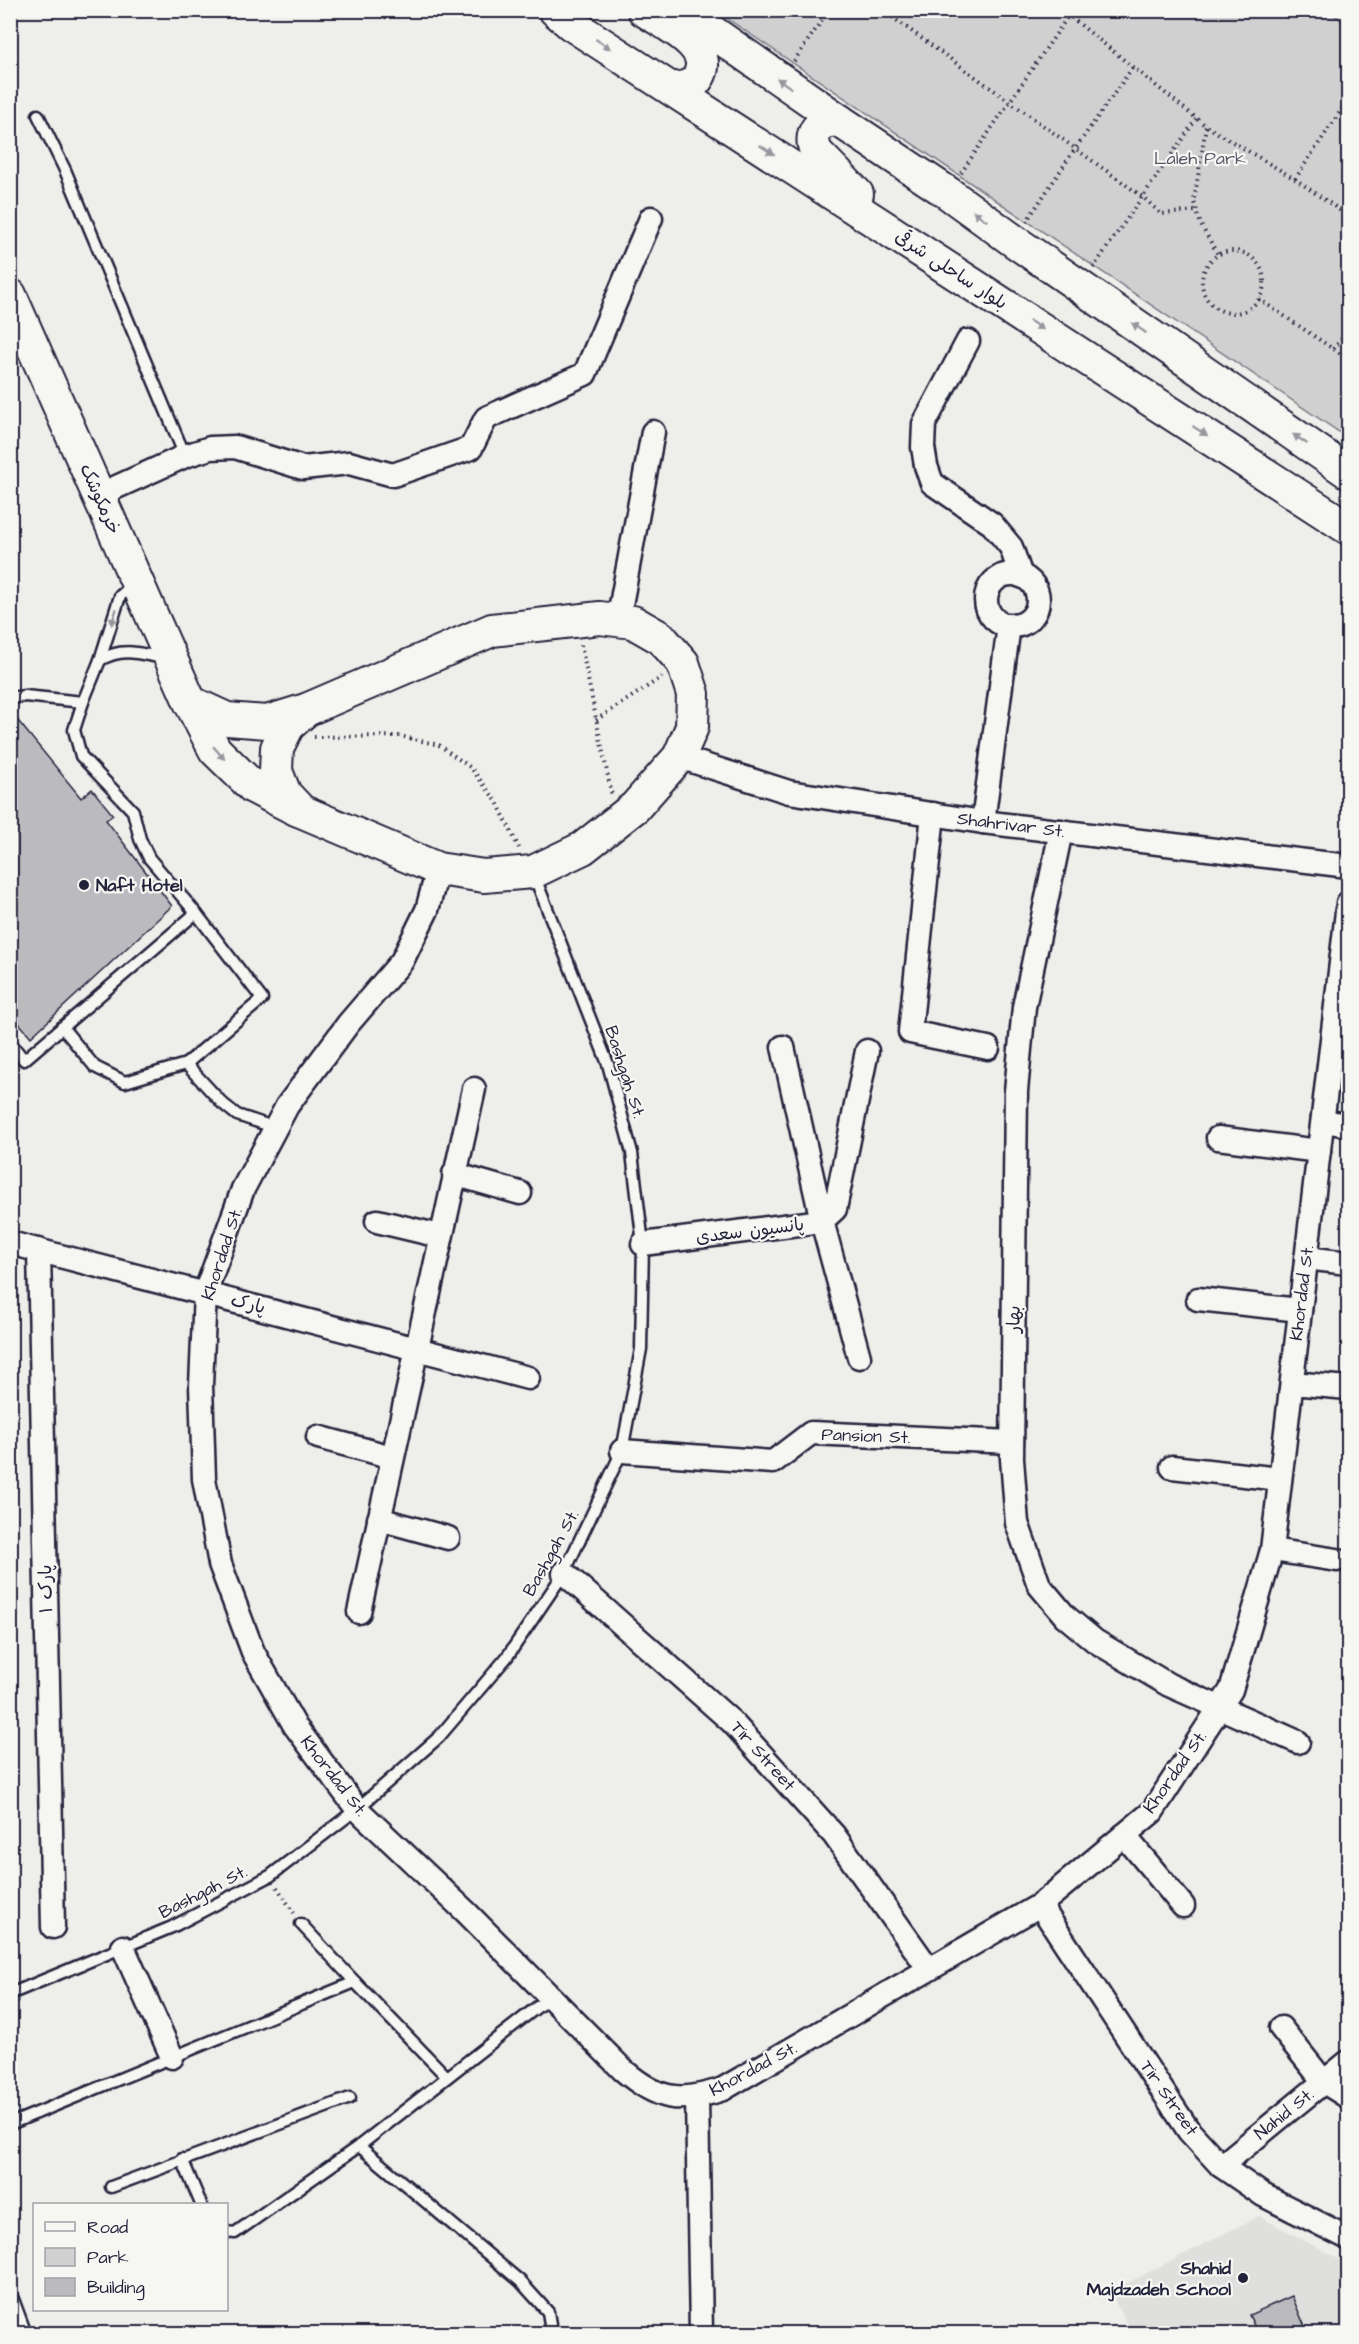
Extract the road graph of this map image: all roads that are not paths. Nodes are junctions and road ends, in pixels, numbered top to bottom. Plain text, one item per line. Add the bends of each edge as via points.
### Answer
1 (555, 10) edge
2 (645, 10) edge
3 (681, 10) edge
4 (671, 88) junction
5 (38, 115) dead end
6 (840, 121) junction
7 (651, 218) dead end
8 (898, 236) junction
9 (10, 295) edge
10 (968, 341) dead end
11 (653, 432) dead end
12 (185, 456) junction
13 (1348, 471) edge
14 (99, 495) junction
15 (1348, 528) edge
16 (1021, 576) junction
17 (137, 581) junction
18 (618, 621) junction
19 (1010, 625) junction
20 (100, 660) junction
21 (172, 660) junction
22 (10, 698) edge
23 (83, 702) junction
24 (190, 702) junction
25 (306, 710) junction
26 (679, 758) junction
27 (301, 811) junction
28 (933, 814) junction
29 (983, 822) junction
30 (1061, 831) junction
31 (1348, 866) edge
32 (438, 869) junction
33 (533, 872) junction
34 (1348, 903) edge
35 (196, 913) junction
36 (62, 1027) junction
37 (10, 1042) edge
38 (783, 1047) dead end
39 (987, 1048) dead end
40 (867, 1051) dead end
41 (186, 1064) junction
42 (474, 1089) dead end
43 (1323, 1121) junction
44 (1348, 1125) edge
45 (276, 1128) junction
46 (1218, 1138) dead end
47 (1319, 1151) junction
48 (454, 1174) junction
49 (520, 1193) dead end
50 (377, 1221) dead end
51 (822, 1221) junction
52 (440, 1236) junction
53 (10, 1243) edge
54 (643, 1244) junction
55 (39, 1250) junction
56 (1306, 1258) junction
57 (1348, 1263) edge
58 (205, 1293) junction
59 (1198, 1299) dead end
60 (1300, 1310) junction
61 (415, 1348) junction
62 (859, 1357) dead end
63 (528, 1378) dead end
64 (1292, 1383) junction
65 (1348, 1388) edge
66 (318, 1437) dead end
67 (1012, 1442) junction
68 (622, 1451) junction
69 (392, 1457) junction
70 (1172, 1467) dead end
71 (1280, 1479) junction
72 (379, 1519) junction
73 (448, 1538) dead end
74 (1272, 1550) junction
75 (1337, 1560) dead end
76 (564, 1573) junction
77 (359, 1612) dead end
78 (1220, 1707) junction
79 (1298, 1742) dead end
80 (357, 1809) junction
81 (1124, 1835) junction
82 (1040, 1905) junction
83 (1183, 1906) dead end
84 (301, 1924) road end
85 (53, 1927) dead end
86 (123, 1947) junction
87 (929, 1969) junction
88 (355, 1982) junction
89 (10, 1994) edge
90 (550, 1997) junction
91 (1281, 2028) dead end
92 (172, 2056) junction
93 (1348, 2062) edge
94 (447, 2077) junction
95 (1323, 2082) junction
96 (1348, 2097) edge
97 (350, 2098) dead end
98 (697, 2098) junction
99 (15, 2121) dead end
100 (359, 2146) junction
101 (182, 2159) junction
102 (1221, 2166) junction
103 (111, 2187) dead end
104 (200, 2203) edge
105 (228, 2232) edge
106 (1348, 2238) edge
107 (10, 2291) edge
108 (13, 2305) edge
109 (26, 2334) edge
110 (548, 2334) edge
111 (701, 2334) edge

1 -> 4 main road, بلوار ساحلی شرقی
2 - 4 main road via 697,46 702,56 699,76 681,89
6 -> 3 main road
4 -> 8 main road, بلوار ساحلی شرقی
5 - 12 lane via 65,170
6 - 8 main road via 825,121 819,126 812,139 817,153
13 -> 6 main road
7 - 12 street via 585,374 486,418 471,448 393,476 349,463 303,468 236,447 210,448
8 -> 15 main road, بلوار ساحلی شرقی
9 - 14 main road, خرمکوشک via 22,332
10 - 16 street via 924,424 926,466 932,483 992,524 1011,547
11 - 18 street
12 - 14 street
14 - 17 main road, خرمکوشک
16 - 19 street via 1034,586 1038,602 1025,622
16 - 19 street via 996,579 987,594 989,611 1001,623
17 -> 20 lane via 120,596
17 - 21 main road, خرمکوشک
18 - 25 main road via 600,618 492,630
18 - 26 main road via 633,622 661,638 683,663 693,694 692,727
19 - 29 street
20 - 21 lane via 113,653 129,652
20 - 23 lane
21 - 24 main road, خرمکوشک
22 - 23 lane
23 - 35 lane via 74,730 81,756 133,811 149,858
24 - 25 main road via 227,719 267,722
24 -> 27 main road, خرمکوشک via 215,750 253,788
25 - 27 main road via 288,726 277,748 276,771 285,794
26 - 28 street, Shahrivar St. via 789,792
26 - 33 main road via 635,807 583,848
27 - 32 main road, خرمکوشک
28 - 29 street, Shahrivar St.
28 - 39 street via 910,1032
29 - 30 street, Shahrivar St.
30 - 31 street, Shahrivar St.
30 - 67 street, بهار via 1024,1007 1016,1091
32 - 33 main road, خرمکوشک via 484,876
32 - 45 street, Khordad St. via 427,910 402,961 348,1024 287,1106
33 - 54 lane, Bashgah St. via 608,1064 632,1153
34 - 43 street, Khordad St.
35 - 36 lane
35 - 41 lane via 262,999
36 - 37 lane via 24,1060
36 - 41 lane via 95,1067 125,1082
38 - 51 street
40 - 51 street, پانسیون سعدی via 835,1209
41 - 45 lane via 237,1115
42 - 48 street
43 - 44 street
43 - 47 street, Khordad St.
45 - 58 street, Khordad St. via 243,1189
46 - 47 street
47 - 56 street, Khordad St.
48 - 49 street
48 - 52 street
50 - 52 street
51 - 54 street, پانسیون سعدی
51 - 62 street
52 - 61 street
53 - 55 street, پارک
54 - 68 lane, Bashgah St. via 641,1349
55 - 58 street, پارک
55 - 85 street, پارک ۱
56 - 57 street
56 - 60 street, Khordad St.
58 - 61 street, پارک
58 - 80 street, Khordad St. via 201,1385 204,1479 220,1564 253,1653 295,1726
59 - 60 street
60 - 64 street, Khordad St.
61 - 63 street, پارک
61 - 69 street
64 - 65 street
64 - 71 street, Khordad St.
66 - 69 street
67 - 68 street, Pansion St. via 812,1434 773,1462
67 - 78 street, بهار via 1017,1523 1039,1585 1065,1616 1095,1641 1169,1685
68 - 76 lane, Bashgah St.
69 - 72 street
70 - 71 street
71 - 74 street, Khordad St.
72 - 73 street
72 - 77 street
74 - 75 street
74 - 78 street, Khordad St. via 1231,1690
76 - 80 lane, Bashgah St. via 507,1657 439,1737
76 - 87 street, Tir Street via 740,1731 834,1835
78 - 79 street, بهار
78 - 81 street, Khordad St. via 1152,1812
80 - 86 lane, Bashgah St. via 270,1876 172,1927
80 - 90 street, Khordad St.
81 - 82 street, Khordad St.
81 - 83 street
82 - 87 street, Khordad St.
82 - 102 street, Tir Street via 1189,2131
84 - 88 lane
86 - 89 lane, Bashgah St.
86 - 92 street
87 - 98 street, Khordad St. via 723,2089
88 - 92 lane
88 - 94 lane
90 - 94 lane
90 - 98 street, Khordad St. via 644,2088 669,2097
91 - 95 street
92 - 99 lane
93 - 95 street, Nahid St.
94 - 100 lane
95 - 96 street
95 - 102 street, Nahid St.
97 - 101 lane
98 - 111 street
100 - 105 lane via 235,2233
100 - 110 lane via 520,2281 548,2312
101 - 103 lane
101 - 104 lane
102 - 106 street, Tir Street via 1263,2195
107 - 108 lane
108 - 109 lane

